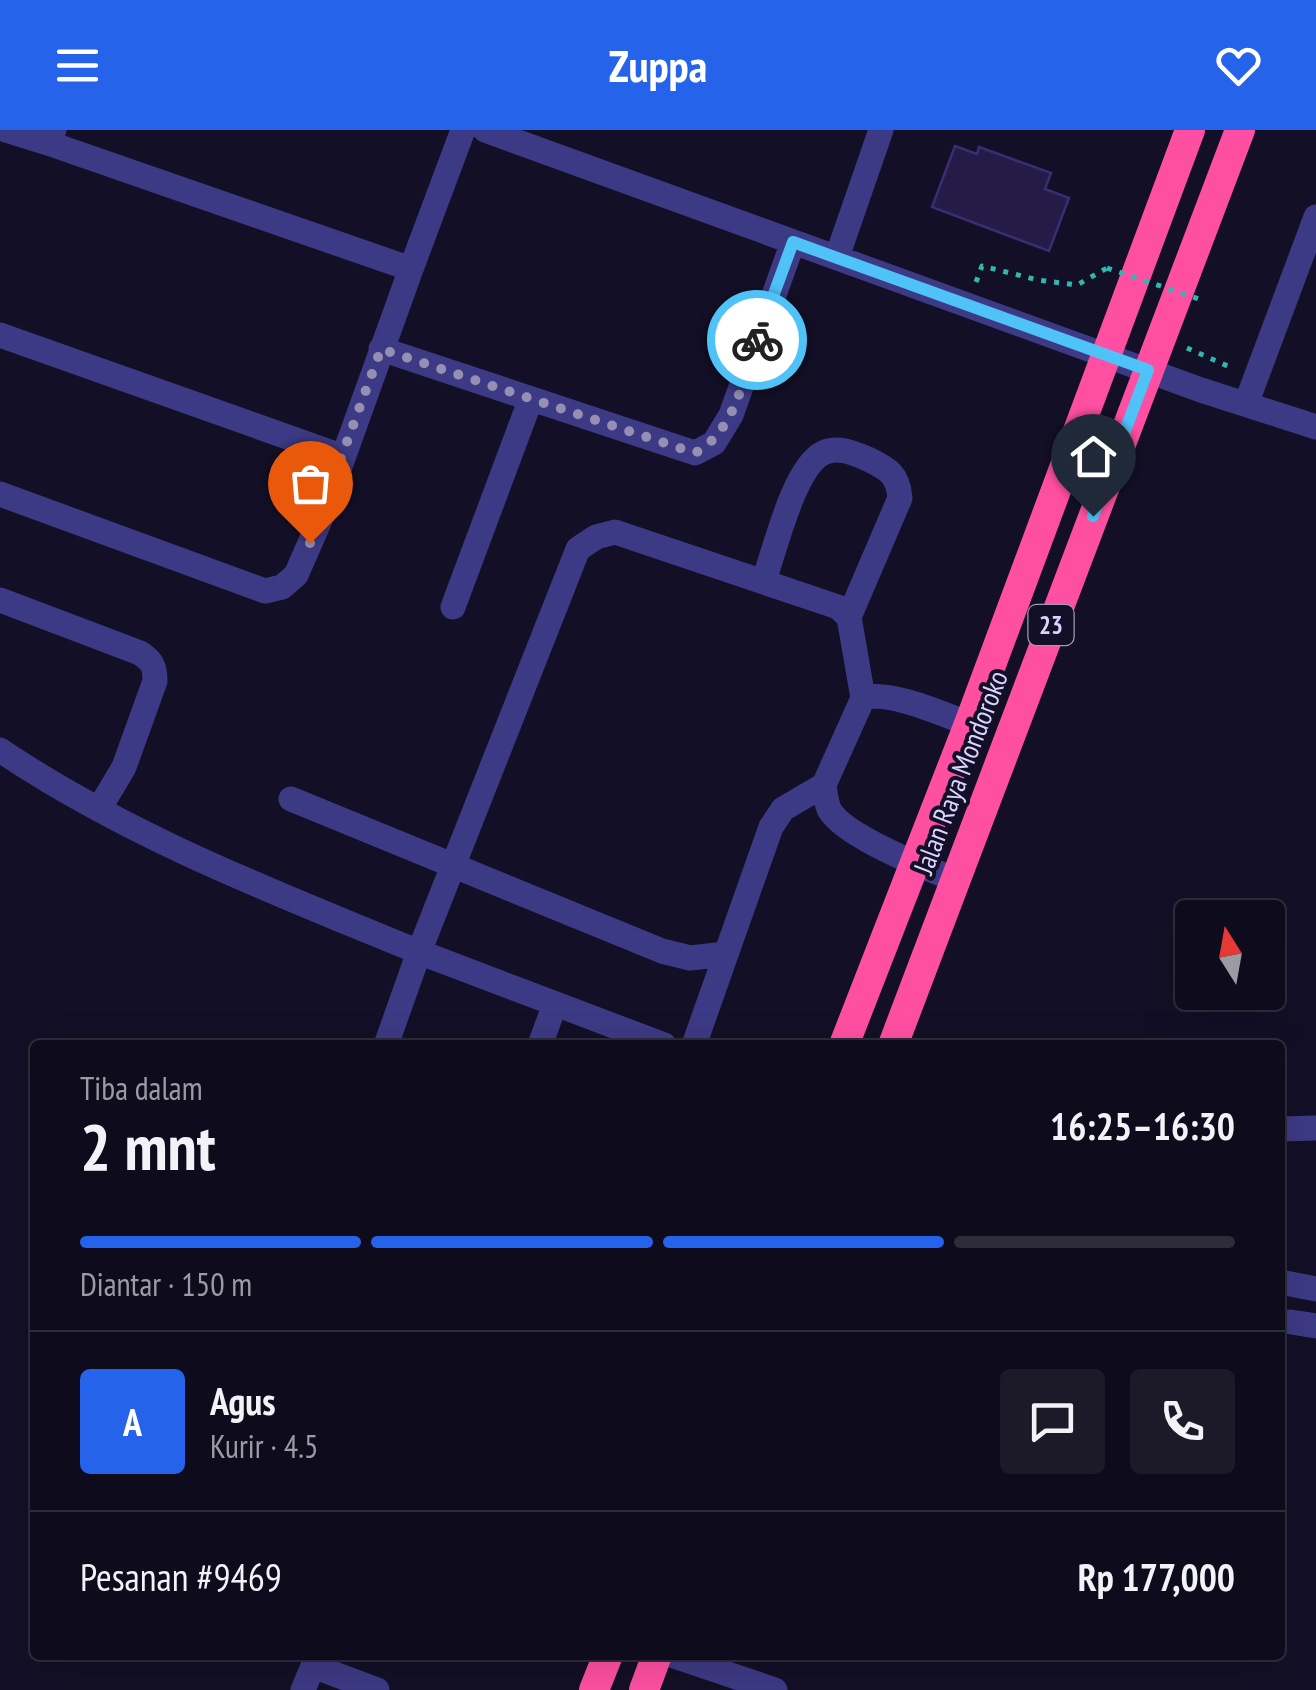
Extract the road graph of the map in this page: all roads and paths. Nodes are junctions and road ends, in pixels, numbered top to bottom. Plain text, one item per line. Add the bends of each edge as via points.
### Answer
1 (6, 130) edge
2 (462, 130) edge
3 (485, 130) edge
4 (880, 130) edge
5 (1190, 130) edge
6 (1240, 130) edge
7 (51, 137) edge
8 (1316, 217) edge
9 (793, 242) junction
10 (837, 257) junction
11 (411, 270) junction
12 (1199, 299) dead end
13 (968, 303) junction
14 (0, 335) edge
15 (1184, 346) dead end
16 (381, 349) junction
17 (1106, 354) junction
18 (1148, 370) junction
19 (1255, 379) junction
20 (530, 401) junction
21 (1246, 404) junction
22 (1316, 427) edge
23 (341, 456) junction
24 (0, 494) edge
25 (764, 580) junction
26 (0, 600) edge
27 (453, 606) dead end
28 (850, 618) junction
29 (863, 698) junction
30 (969, 724) junction
31 (0, 750) edge
32 (824, 785) junction
33 (291, 798) dead end
34 (99, 809) junction
35 (916, 864) junction
36 (454, 865) junction
37 (954, 879) junction
38 (419, 952) junction
39 (726, 954) junction
40 (554, 1004) junction
41 (388, 1040) edge
42 (542, 1040) edge
43 (651, 1040) edge
44 (696, 1040) edge
45 (846, 1040) edge
46 (894, 1040) edge
47 (1316, 1128) edge
48 (1285, 1129) edge
49 (1285, 1283) edge
50 (1316, 1289) edge
51 (606, 1660) edge
52 (656, 1660) edge
53 (686, 1660) edge
54 (310, 1670) edge
55 (377, 1690) edge
56 (594, 1690) edge
57 (644, 1690) edge
58 (775, 1690) edge

1 - 7 street
2 - 11 street
3 - 9 street
4 - 10 street
5 - 17 highway, Jalan Raya Mondoroko / 23
6 - 18 highway, Jalan Raya Mondoroko / 23
7 - 11 street
8 - 19 street
9 - 10 street
9 - 20 street via 714,443 695,453
10 - 13 street
11 - 16 street
12 - 13 path, bridge via 1107,268 1077,285 982,266
13 - 17 street
14 - 23 street
15 - 19 path
16 - 20 street
16 - 23 street
17 - 18 street
17 - 30 highway, Jalan Raya Mondoroko / 23
18 - 21 street
18 - 37 highway, Jalan Raya Mondoroko / 23
19 - 21 street
20 - 27 street
21 - 22 street
23 - 24 street via 296,576 265,590
25 - 28 street via 814,596
25 - 28 street via 803,472 823,453 849,451 890,470 900,498
25 - 36 street via 615,532 578,550
26 - 34 street via 140,652 155,669 124,767
28 - 29 street
29 - 30 street via 928,708
29 - 32 street
30 - 35 highway, Jalan Raya Mondoroko / 23
31 - 34 street
32 - 35 street via 838,820
32 - 39 street via 776,816
33 - 36 street
34 - 38 street via 228,873
35 - 37 street
35 - 45 highway, Jalan Raya Mondoroko / 23
36 - 38 street
36 - 39 street via 662,951 690,958
37 - 46 highway, Jalan Raya Mondoroko / 23
38 - 40 street
38 - 41 street
39 - 44 street
40 - 42 street
40 - 43 street
47 - 48 street
49 - 50 street
51 - 56 highway
52 - 57 highway
53 - 58 street
54 - 55 street

